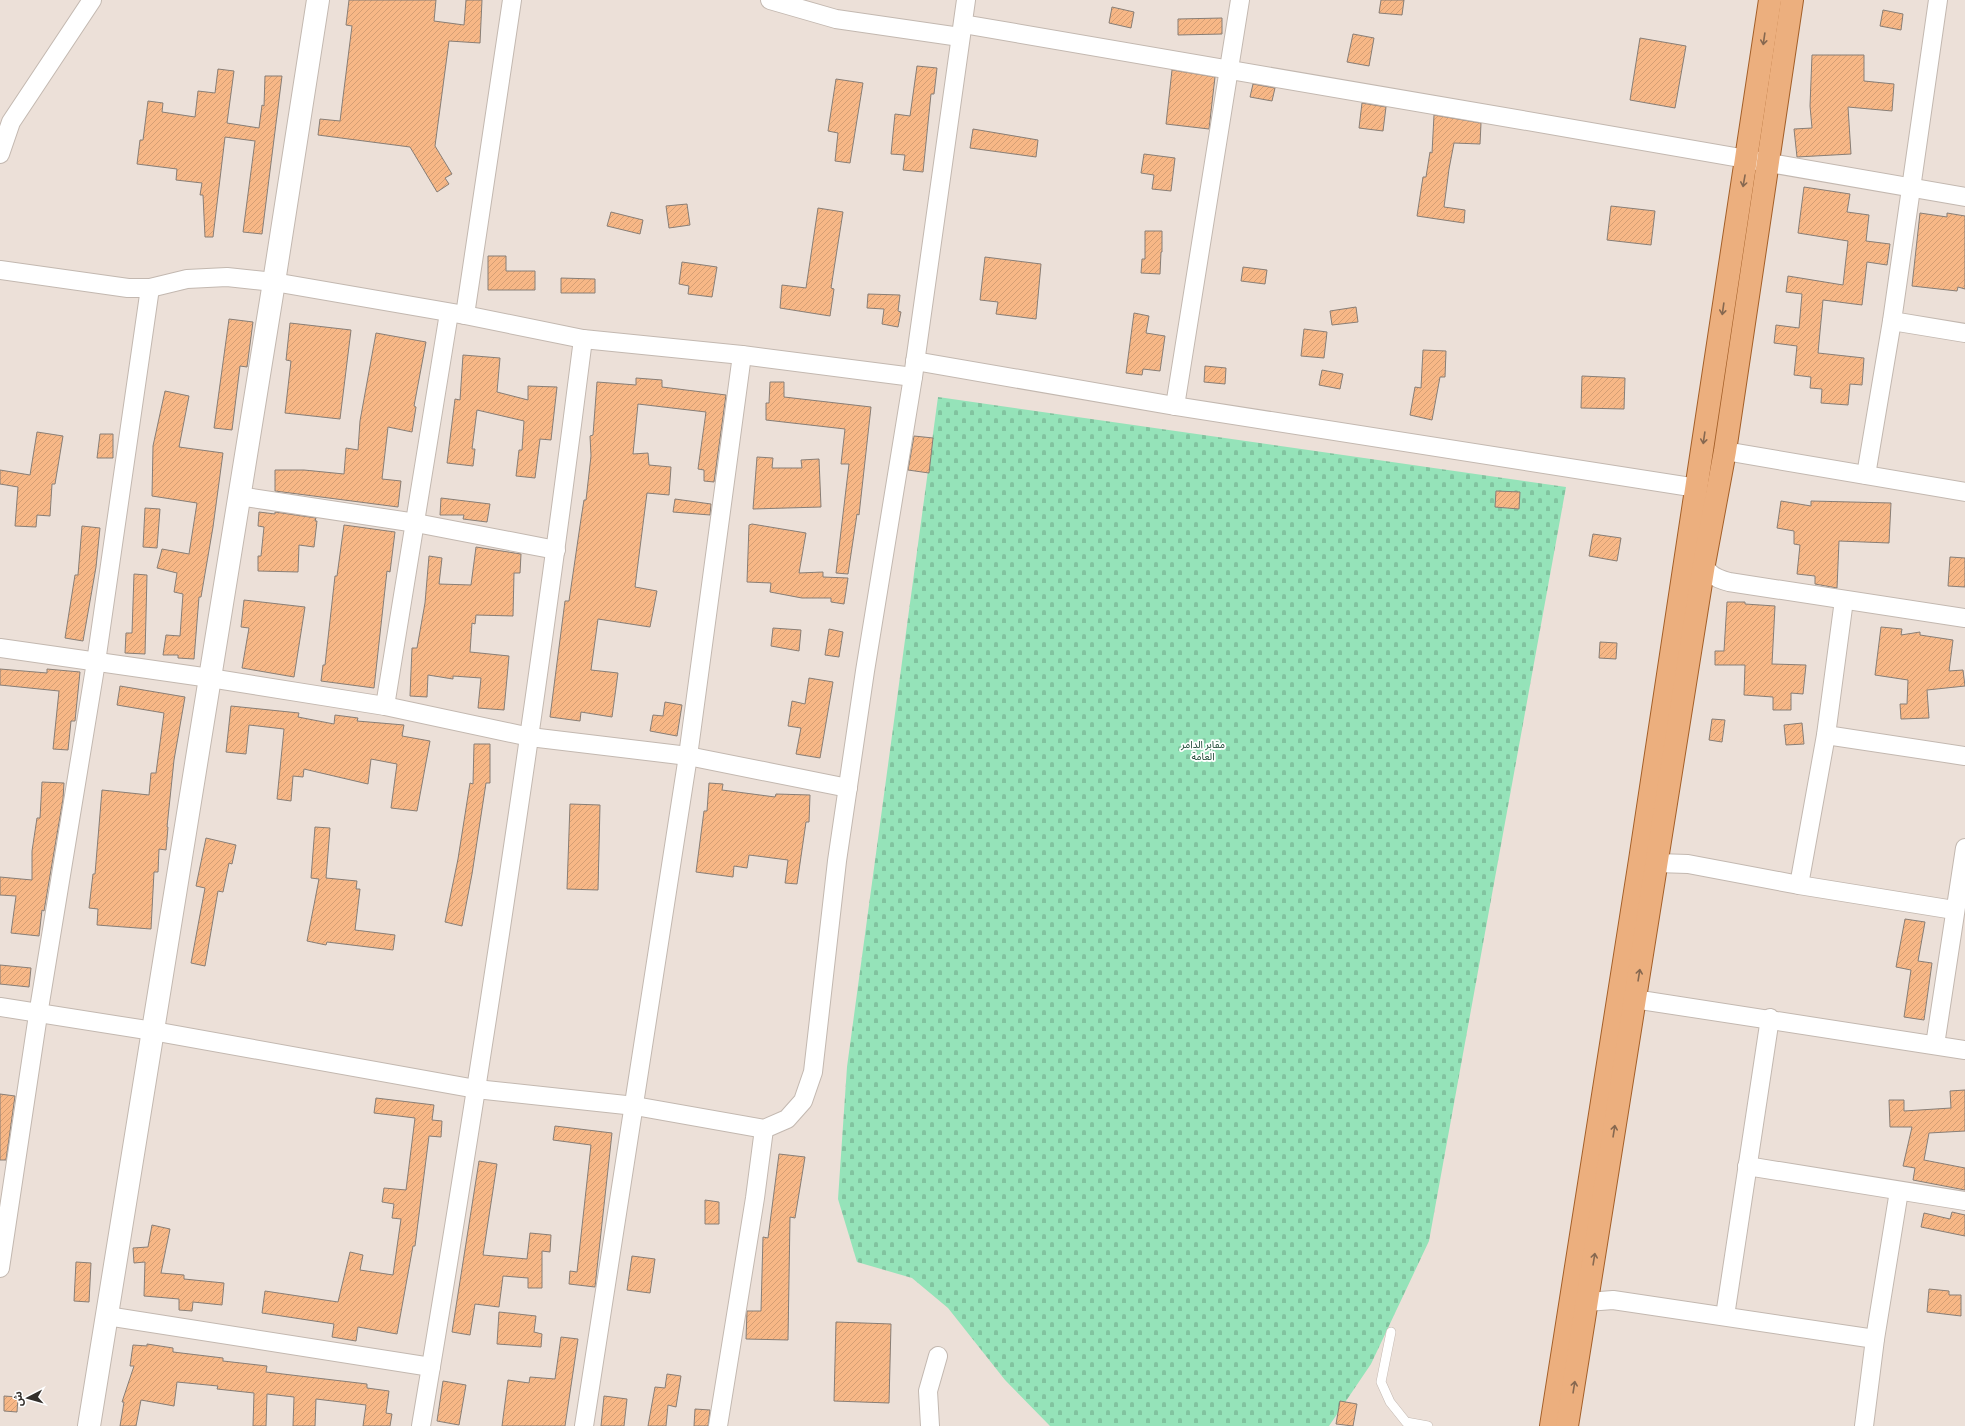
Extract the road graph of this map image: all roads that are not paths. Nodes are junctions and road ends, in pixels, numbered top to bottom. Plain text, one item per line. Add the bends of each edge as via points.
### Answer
1 (92, 0) edge
2 (318, 0) edge
3 (512, 0) edge
4 (770, 0) edge
5 (966, 0) edge
6 (1240, 0) edge
7 (1770, 0) edge
8 (1792, 0) edge
9 (1938, 0) edge
10 (795, 3) edge
11 (962, 30) junction
12 (1230, 68) junction
13 (0, 154) edge
14 (1747, 160) junction
15 (1769, 164) junction
16 (1912, 188) junction
17 (1965, 196) edge
18 (0, 270) edge
19 (274, 282) junction
20 (150, 288) junction
21 (457, 314) junction
22 (1892, 321) junction
23 (1965, 333) edge
24 (583, 339) junction
25 (742, 355) junction
26 (914, 369) junction
27 (1175, 406) junction
28 (1725, 451) junction
29 (1866, 475) junction
30 (1697, 488) junction
31 (1965, 492) edge
32 (239, 496) junction
33 (416, 523) junction
34 (556, 550) junction
35 (1695, 559) junction
36 (1844, 600) junction
37 (1965, 618) edge
38 (0, 648) edge
39 (96, 662) junction
40 (210, 678) junction
41 (385, 706) junction
42 (1826, 735) junction
43 (530, 737) junction
44 (688, 756) junction
45 (1965, 756) edge
46 (848, 788) junction
47 (1965, 848) edge
48 (1657, 863) junction
49 (1800, 886) junction
50 (1954, 910) junction
51 (1627, 998) junction
52 (0, 1008) edge
53 (38, 1014) junction
54 (1770, 1018) junction
55 (153, 1031) junction
56 (1935, 1045) junction
57 (1965, 1050) edge
58 (476, 1089) junction
59 (635, 1106) junction
60 (764, 1129) junction
61 (1747, 1166) junction
62 (1899, 1191) junction
63 (1965, 1201) edge
64 (0, 1268) edge
65 (1587, 1302) junction
66 (107, 1316) junction
67 (1725, 1316) junction
68 (1391, 1332) dead end
69 (1875, 1338) junction
70 (938, 1356) dead end
71 (431, 1367) junction
72 (88, 1426) edge
73 (421, 1426) edge
74 (584, 1426) edge
75 (718, 1426) edge
76 (930, 1426) edge
77 (1428, 1426) edge
78 (1551, 1426) edge
79 (1567, 1426) edge
80 (1864, 1426) edge

1 - 13 street via 11,122
2 - 19 street
3 - 21 street
4 - 10 street
5 - 11 street
6 - 12 street
7 -> 14 main road
8 - 15 main road
9 - 16 street
10 - 11 street via 836,19
11 - 12 street
11 - 26 street
12 - 14 street
12 - 27 street
14 - 15 street
14 -> 30 main road
15 - 16 street
15 - 28 main road
16 - 17 street
16 - 22 street
18 - 20 street via 106,286
19 - 20 street via 221,277 187,279
19 - 21 street
19 - 32 street
20 - 39 street
21 - 24 street
21 - 33 street
22 - 23 street
22 - 29 street
24 - 25 street
24 - 34 street
25 - 26 street
25 - 44 street
26 - 27 street
26 - 46 street
27 - 30 street
28 - 29 street
28 - 35 main road
29 - 31 street
30 - 35 main road
32 - 33 street
32 - 40 street
33 - 34 street
33 - 41 street
34 - 43 street
35 - 36 street via 1710,573 1728,582
35 - 48 main road
35 - 51 main road
36 - 37 street
36 - 42 street
38 - 39 street
39 - 40 street
39 - 53 street
40 - 41 street
40 - 55 street
41 - 43 street
42 - 45 street
42 - 49 street
43 - 44 street
43 - 58 street
44 - 46 street
44 - 59 street
46 - 60 street via 813,1072 803,1101 786,1119
47 - 50 street
48 - 49 street via 1688,864
51 -> 48 main road
49 - 50 street
50 - 56 street
51 - 54 street
65 -> 51 main road
51 - 78 main road
52 - 53 street
53 - 55 street
53 - 64 street
54 - 56 street
54 - 61 street
55 - 58 street
55 - 66 street
56 - 57 street
58 - 59 street
58 - 71 street
59 - 60 street
59 - 74 street
60 - 75 street
61 - 62 street
61 - 67 street
62 - 63 street
62 - 69 street
65 - 67 street via 1613,1300
79 -> 65 main road
66 - 71 street
66 - 72 street
67 - 69 street
68 - 77 lane via 1381,1382 1390,1402 1406,1422
69 - 80 street
70 - 76 street via 928,1391
71 - 73 street

